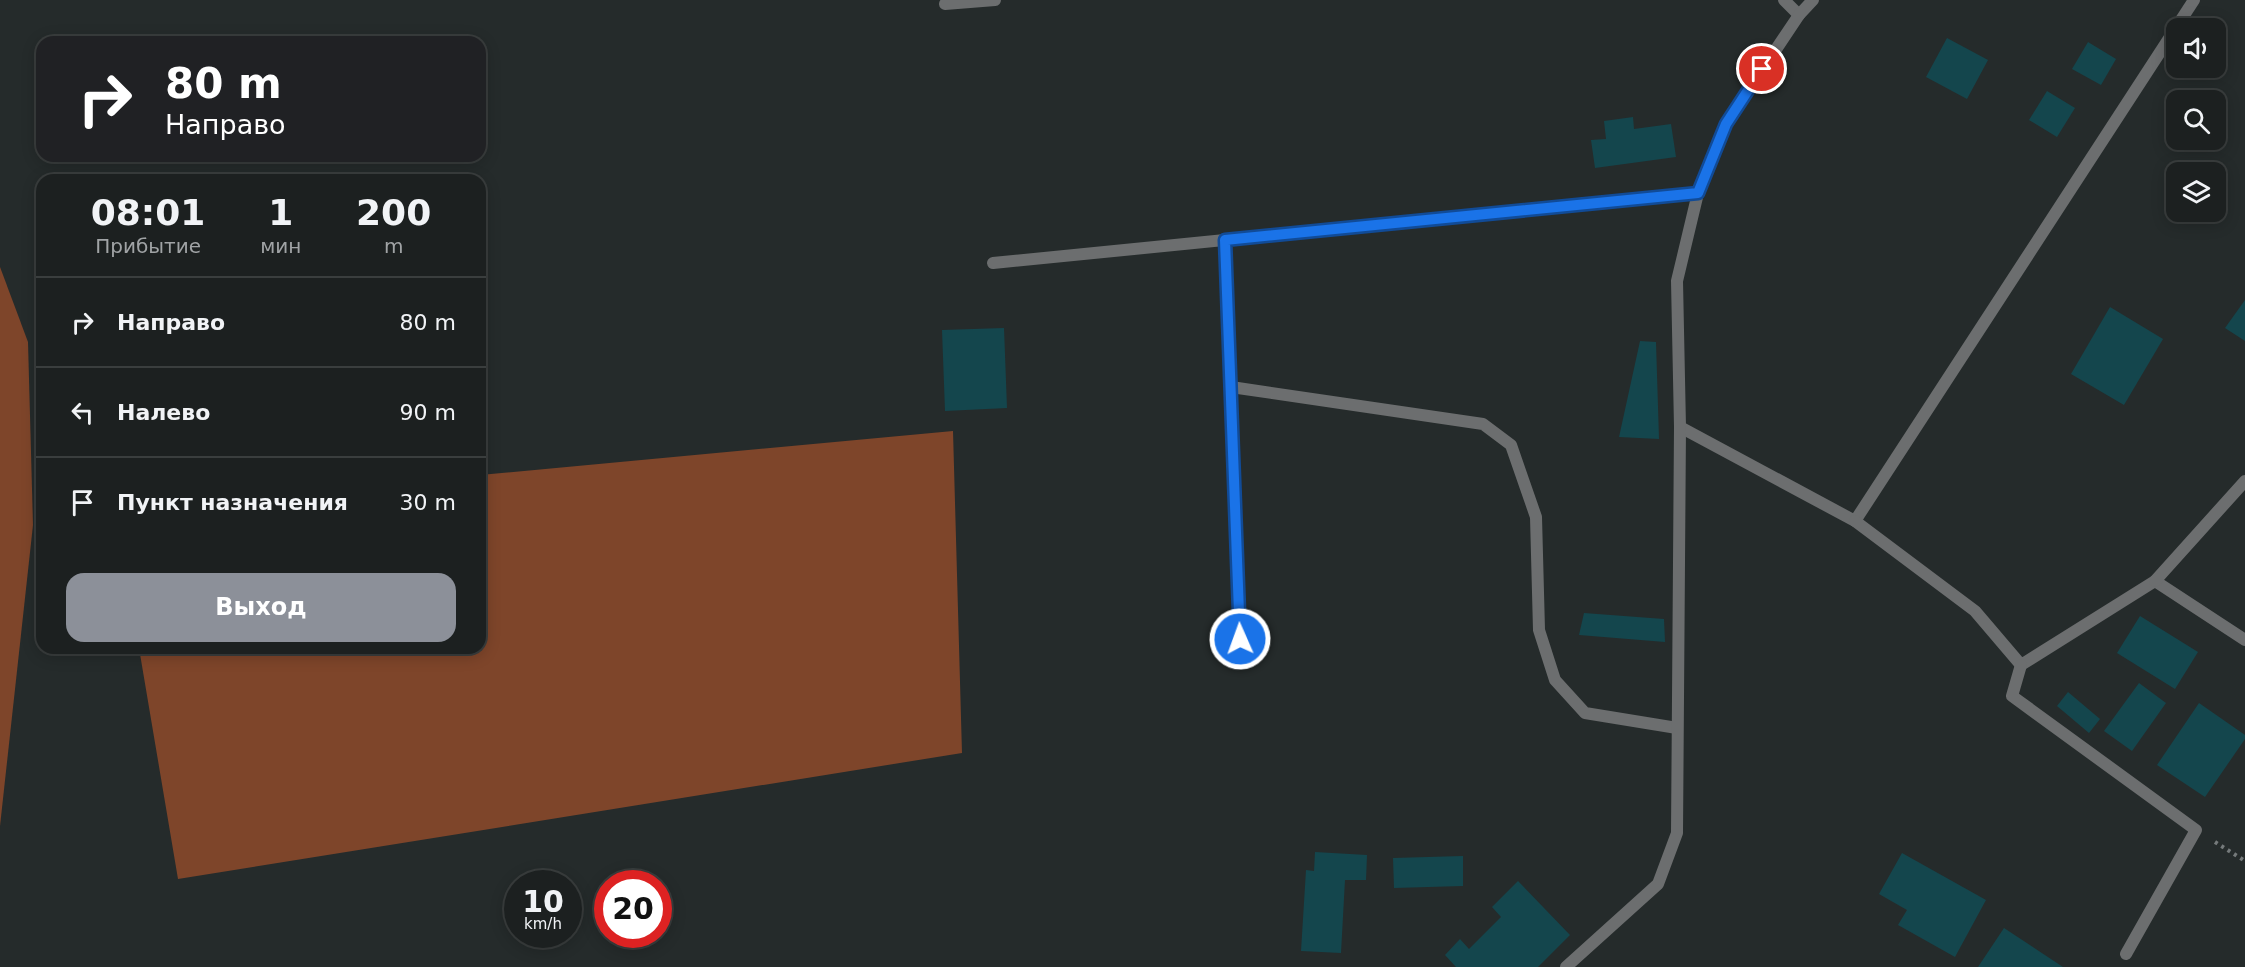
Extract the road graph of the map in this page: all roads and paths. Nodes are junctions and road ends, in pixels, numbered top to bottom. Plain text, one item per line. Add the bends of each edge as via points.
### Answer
1 (996, 0) edge
2 (1784, 0) edge
3 (1813, 0) edge
4 (2194, 0) edge
5 (945, 4) dead end
6 (1799, 15) junction
7 (1698, 193) junction
8 (1225, 240) junction
9 (993, 263) dead end
10 (1231, 387) junction
11 (1680, 427) junction
12 (2245, 482) edge
13 (1855, 521) junction
14 (2155, 581) junction
15 (1240, 639) dead end
16 (2245, 640) edge
17 (2021, 665) junction
18 (1677, 728) junction
19 (2196, 830) junction
20 (2245, 861) edge
21 (2126, 954) dead end
22 (1566, 967) edge

1 - 5 street
2 - 6 street
3 - 6 street
4 - 13 street
6 - 7 street via 1726,124
7 - 8 street
7 - 11 street via 1677,281
8 - 9 street
8 - 10 street
10 - 15 street
10 - 18 street via 1484,424 1511,445 1536,517 1539,630 1556,680 1585,713
11 - 13 street
11 - 18 street
12 - 14 street
13 - 17 street via 1975,611
14 - 16 street
14 - 17 street
17 - 19 street via 2012,696
18 - 22 street via 1677,833 1658,884
19 - 20 path
19 - 21 street

